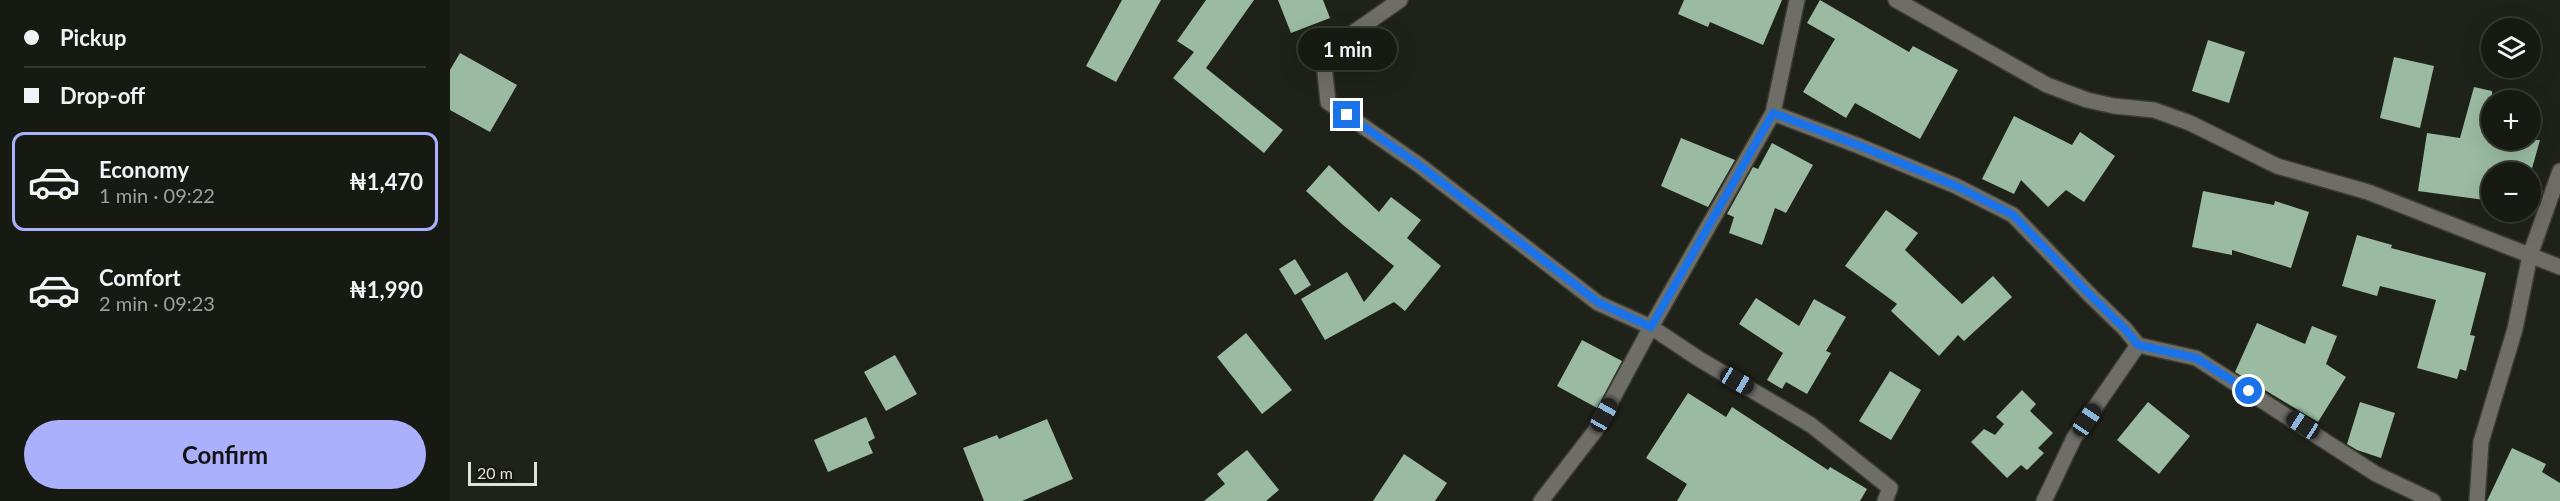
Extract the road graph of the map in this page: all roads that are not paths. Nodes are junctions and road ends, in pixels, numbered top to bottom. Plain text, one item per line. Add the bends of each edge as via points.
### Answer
1 (1400, 0) edge
2 (1797, 0) edge
3 (1896, 0) edge
4 (1773, 113) junction
5 (2560, 171) edge
6 (2530, 255) junction
7 (2560, 267) edge
8 (1651, 327) junction
9 (2138, 345) junction
10 (1542, 501) edge
11 (1885, 501) edge
12 (2044, 501) edge
13 (2433, 501) edge
14 (2477, 501) edge

1 - 8 street via 1323,54 1328,102 1419,165 1599,303
2 - 4 street
3 - 6 street via 2047,85 2086,100 2154,110 2190,123 2277,166 2368,192
4 - 8 street
4 - 9 street via 1956,186 2013,215
5 - 6 street
6 - 7 street
6 - 14 street via 2515,329 2481,442
8 - 10 street via 1595,431
8 - 11 street via 1811,425 1890,488
9 - 12 street via 2074,438
9 - 13 street via 2196,358 2376,474

